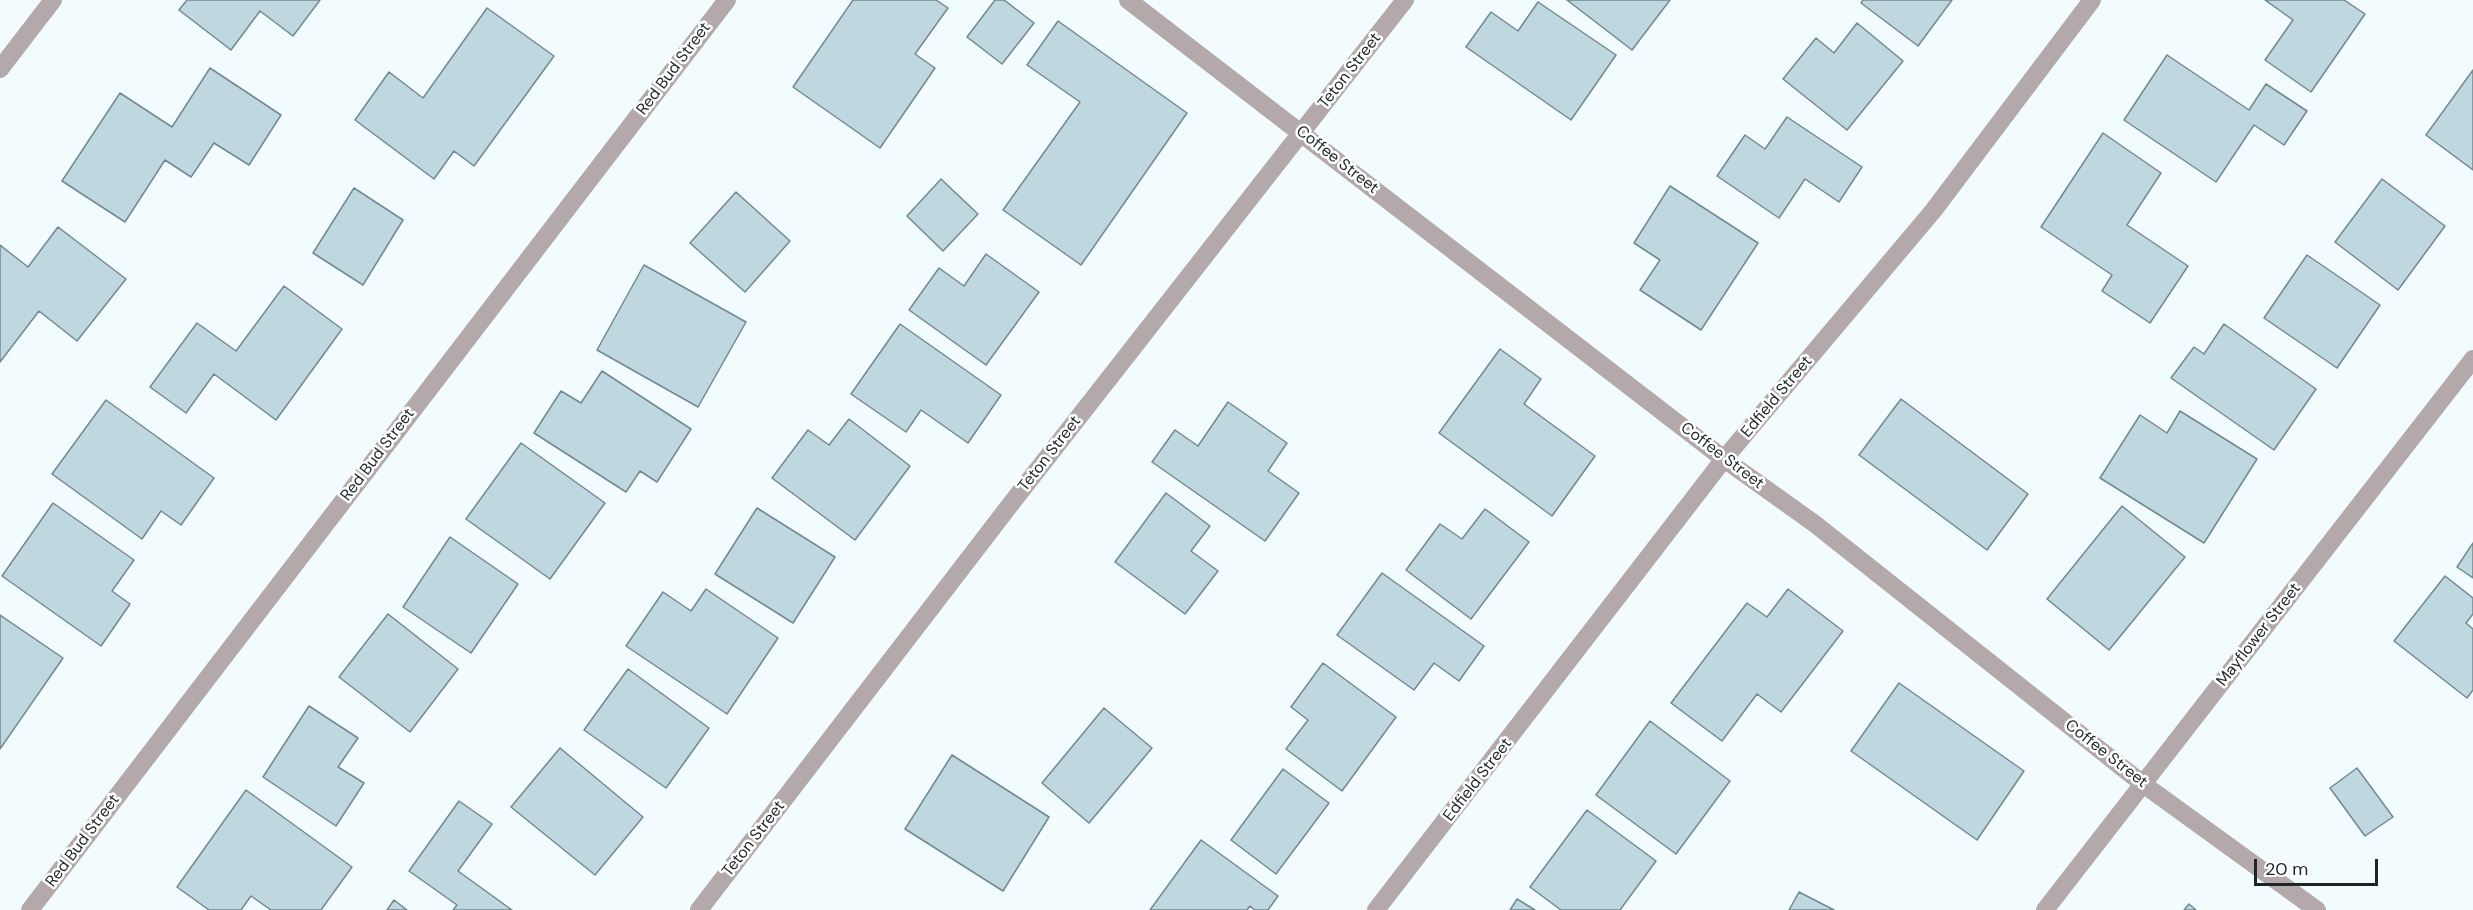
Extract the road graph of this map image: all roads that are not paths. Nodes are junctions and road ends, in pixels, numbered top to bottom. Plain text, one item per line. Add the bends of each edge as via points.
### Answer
1 (53, 0) edge
2 (726, 0) edge
3 (1128, 0) edge
4 (1405, 0) edge
5 (2092, 0) edge
6 (0, 69) edge
7 (1302, 133) junction
8 (2473, 359) edge
9 (1724, 459) junction
10 (2144, 784) junction
11 (30, 910) edge
12 (699, 910) edge
13 (1376, 910) edge
14 (2045, 910) edge
15 (2318, 910) edge

1 - 6 street
2 - 11 street, Red Bud Street
3 - 7 street, Coffee Street
4 - 7 street, Teton Street
5 - 9 street, Edfield Street via 1933,211
7 - 9 street, Coffee Street
7 - 12 street, Teton Street
8 - 10 street, Mayflower Street
9 - 10 street, Coffee Street via 1815,524
9 - 13 street, Edfield Street
10 - 14 street, Mayflower Street
10 - 15 street, Coffee Street

